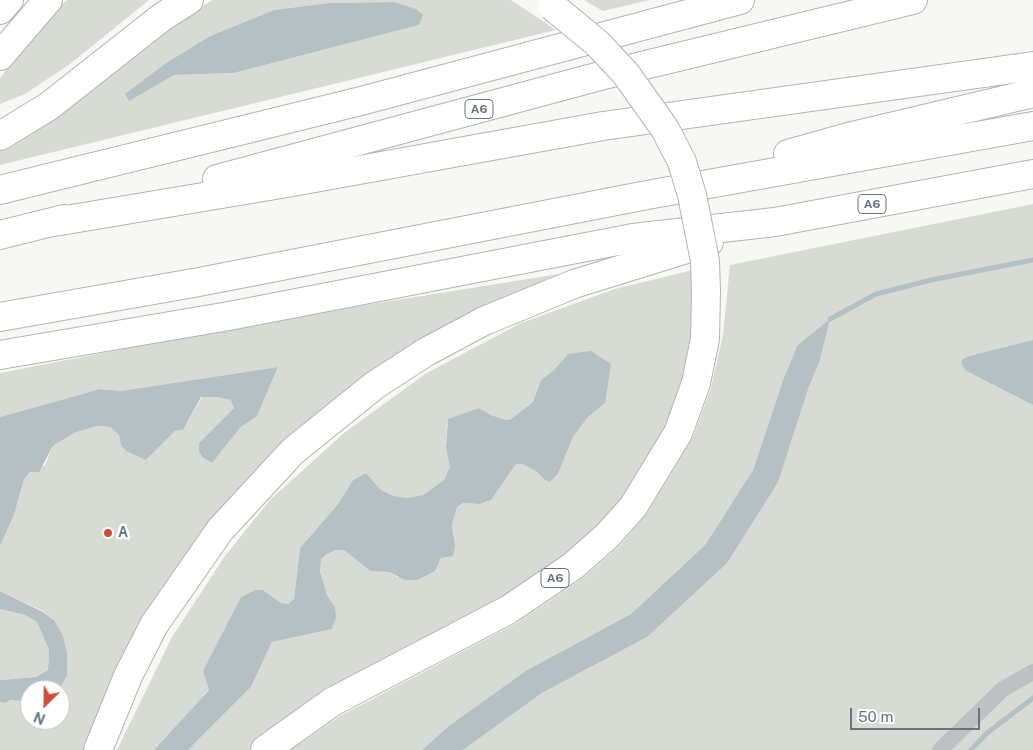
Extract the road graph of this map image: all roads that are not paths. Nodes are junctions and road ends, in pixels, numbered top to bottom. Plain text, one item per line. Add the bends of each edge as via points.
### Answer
1 (9, 0) edge
2 (48, 0) edge
3 (190, 0) edge
4 (740, 0) edge
5 (912, 0) edge
6 (547, 3) edge
7 (0, 10) edge
8 (0, 56) edge
9 (1033, 66) edge
10 (1033, 93) edge
11 (1033, 126) edge
12 (0, 136) edge
13 (1033, 174) edge
14 (0, 190) edge
15 (647, 195) junction
16 (775, 222) junction
17 (48, 223) junction
18 (0, 235) edge
19 (0, 316) edge
20 (0, 355) edge
21 (1033, 672) edge
22 (98, 750) edge
23 (265, 750) edge
24 (940, 750) edge

1 - 7 highway
2 - 8 highway
3 - 12 highway via 162,17 49,106
4 - 14 highway via 361,101
5 - 17 highway, A6 via 600,76
6 - 23 highway, A6, bridge via 596,43 626,74 665,129 682,162 705,261 706,292 704,339 698,374 678,433 632,507 607,536 573,566 508,610 332,702
9 - 17 highway, A6 via 603,126
10 - 15 highway via 852,136
11 - 15 highway
13 - 16 highway, A6
15 - 19 highway via 199,282
16 - 20 highway, A6 via 633,238 229,316
16 - 22 highway, A6 via 610,272 537,298 452,337 375,385 293,451 220,530 154,625 128,676
17 - 18 highway, A6
21 - 24 street via 1004,689

